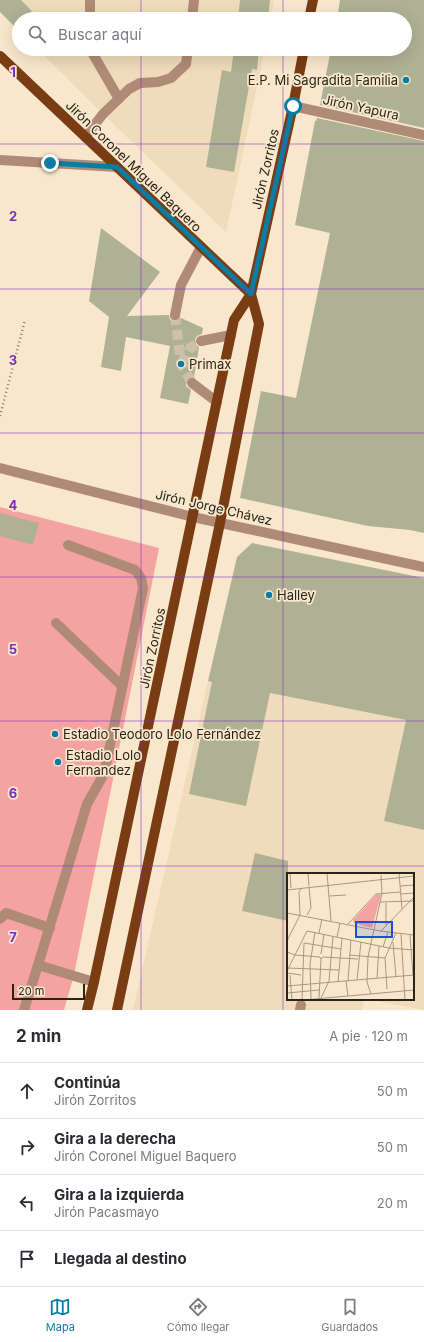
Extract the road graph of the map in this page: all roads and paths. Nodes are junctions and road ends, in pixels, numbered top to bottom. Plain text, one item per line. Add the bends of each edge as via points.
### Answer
1 (90, 0) edge
2 (194, 0) edge
3 (313, 0) edge
4 (90, 12) edge
5 (193, 12) edge
6 (310, 12) edge
7 (0, 56) edge
8 (94, 56) edge
9 (187, 56) edge
10 (303, 56) edge
11 (119, 99) junction
12 (293, 106) junction
13 (424, 135) edge
14 (85, 137) junction
15 (0, 160) edge
16 (117, 167) junction
17 (202, 247) junction
18 (251, 294) junction
19 (175, 315) tunnel mouth
20 (25, 320) dead end
21 (231, 336) junction
22 (201, 341) tunnel mouth
23 (192, 383) tunnel mouth
24 (217, 402) junction
25 (0, 416) edge
26 (0, 468) edge
27 (193, 517) junction
28 (220, 523) junction
29 (68, 545) dead end
30 (424, 567) edge
31 (56, 623) dead end
32 (122, 686) junction
33 (0, 919) edge
34 (50, 928) junction
35 (38, 965) junction
36 (94, 982) junction
37 (24, 1010) edge
38 (87, 1010) edge
39 (117, 1010) edge

1 - 4 street
2 - 5 street
3 - 6 main road
7 - 14 main road, Jirón Coronel Miguel Baquero
8 - 11 street
9 - 11 street via 186,64 171,78 140,83
10 - 12 main road, Jirón Zorritos
11 - 14 street
12 - 13 street, Jirón Yapura
12 - 18 main road, Jirón Zorritos
14 - 16 main road, Jirón Coronel Miguel Baquero
15 - 16 street
16 - 17 main road, Jirón Coronel Miguel Baquero
17 - 18 main road, Jirón Coronel Miguel Baquero
17 - 19 street via 181,285
18 - 21 main road, Jirón Zorritos via 234,320
18 - 28 main road, Jirón Zorritos via 259,324
20 - 25 path
21 - 22 street
21 - 24 main road, Jirón Zorritos
23 - 24 street
24 - 27 main road, Jirón Zorritos
26 - 27 street, Jirón Jorge Chávez
27 - 28 street, Jirón Jorge Chávez
27 - 36 main road, Jirón Zorritos
28 - 30 street, Jirón Jorge Chávez
28 - 39 main road, Jirón Zorritos
29 - 32 street via 135,570 141,578 142,588
31 - 32 street
32 - 34 street via 104,774 87,804
33 - 34 street via 6,913
34 - 35 street
35 - 36 street
35 - 37 street
36 - 38 main road, Jirón Zorritos

